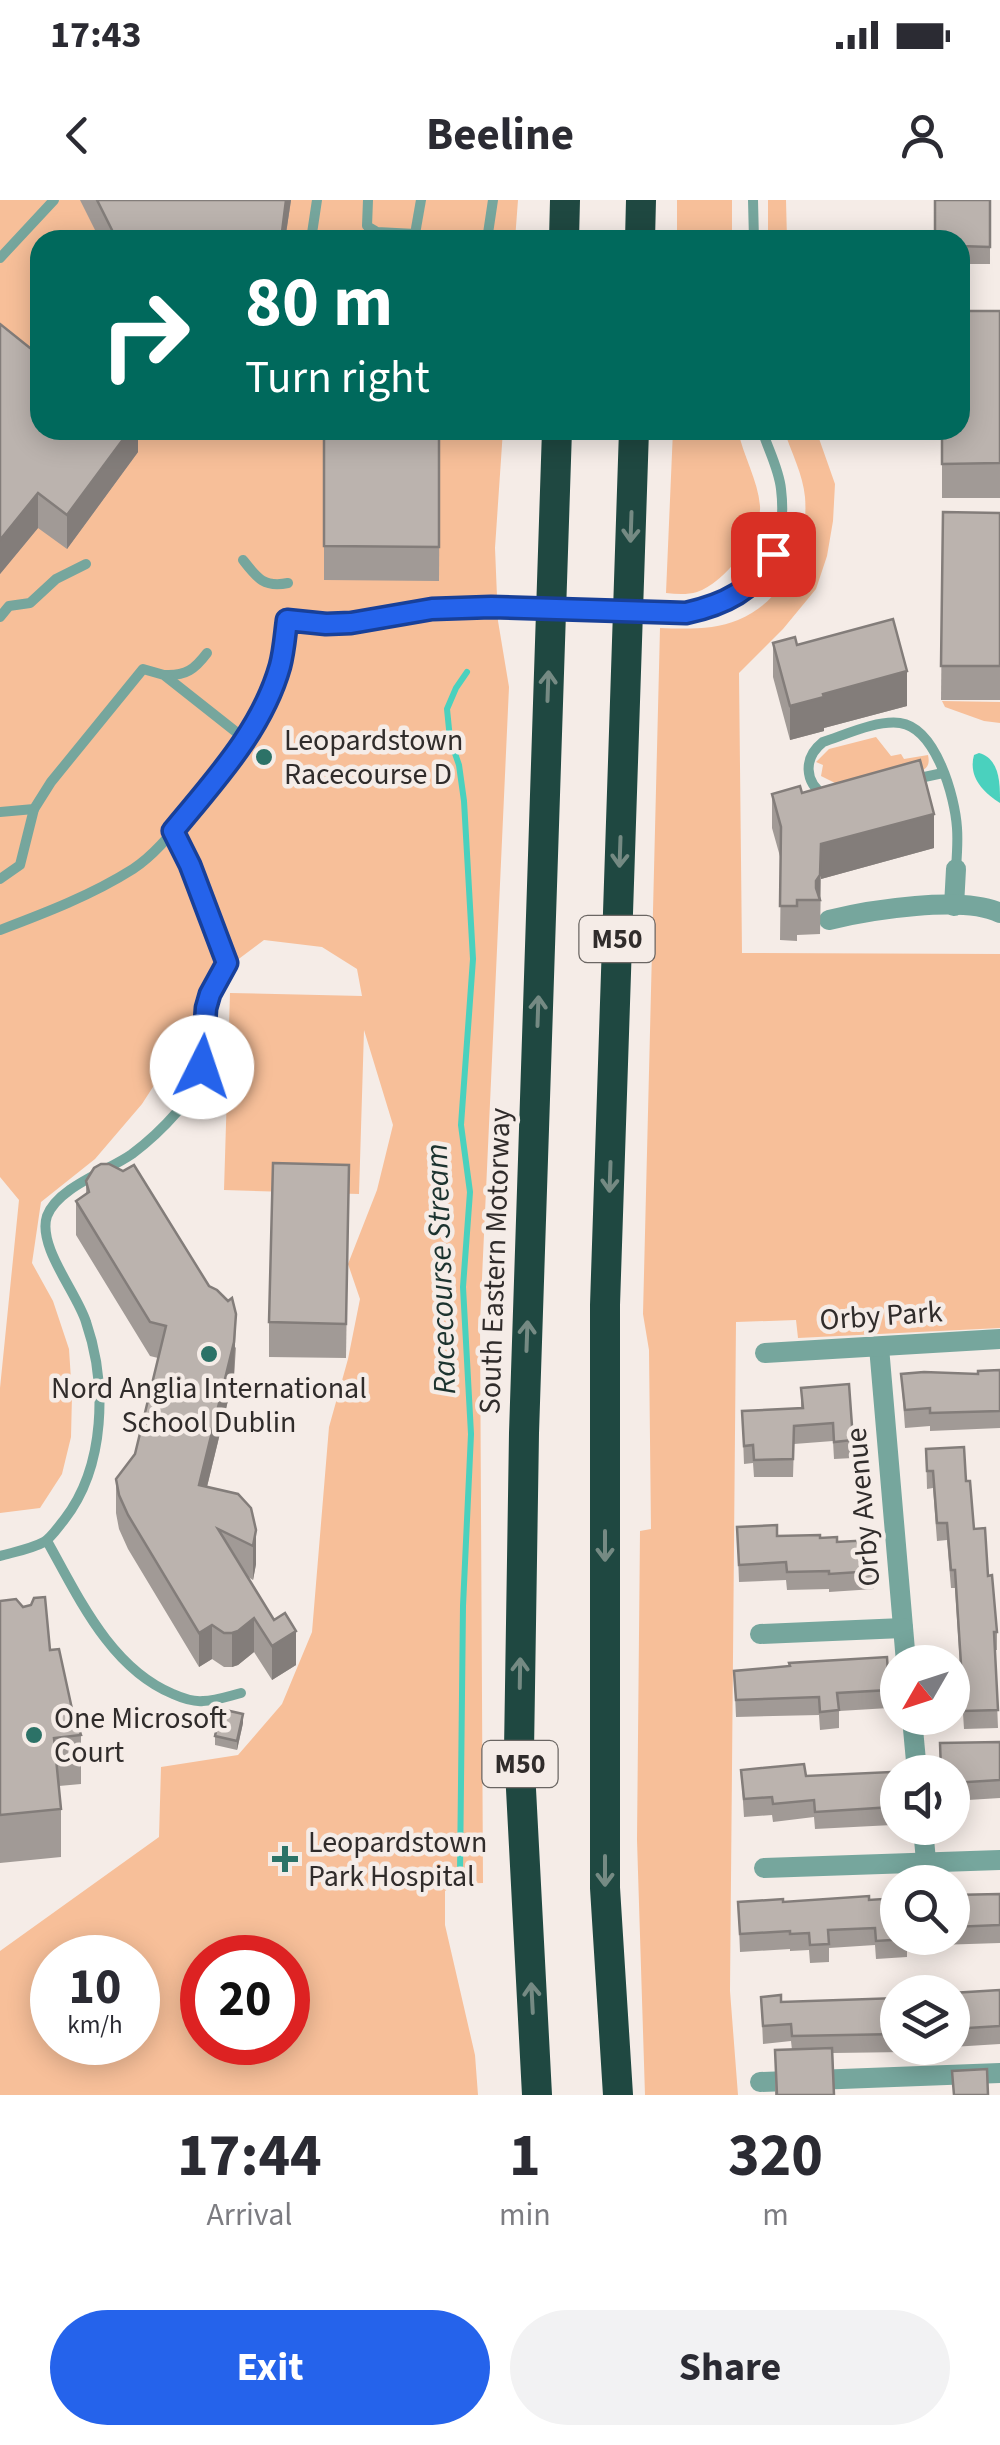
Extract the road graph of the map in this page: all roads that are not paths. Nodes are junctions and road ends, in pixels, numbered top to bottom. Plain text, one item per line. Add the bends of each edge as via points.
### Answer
1 (54, 200) edge
2 (317, 200) edge
3 (368, 200) edge
4 (421, 200) edge
5 (493, 200) edge
6 (566, 200) edge
7 (641, 200) edge
8 (753, 200) edge
9 (312, 230) edge
10 (373, 230) edge
11 (417, 230) edge
12 (488, 230) edge
13 (564, 230) edge
14 (640, 230) edge
15 (754, 230) edge
16 (0, 258) edge
17 (557, 440) edge
18 (634, 440) edge
19 (766, 440) edge
20 (243, 560) dead end
21 (86, 564) dead end
22 (288, 583) dead end
23 (0, 617) edge
24 (208, 653) dead end
25 (164, 675) junction
26 (245, 739) junction
27 (943, 773) junction
28 (906, 781) edge
29 (833, 798) edge
30 (34, 810) junction
31 (0, 812) edge
32 (173, 831) junction
33 (956, 869) joint
34 (0, 880) edge
35 (954, 906) junction
36 (1000, 913) edge
37 (829, 920) dead end
38 (0, 930) edge
39 (1000, 1339) edge
40 (879, 1347) junction
41 (765, 1353) dead end
42 (47, 1540) junction
43 (0, 1556) edge
44 (903, 1628) junction
45 (760, 1634) dead end
46 (904, 1645) edge
47 (241, 1694) dead end
48 (924, 1845) edge
49 (1000, 1860) edge
50 (926, 1862) junction
51 (764, 1868) dead end
52 (1000, 2072) edge
53 (760, 2082) dead end
54 (922, 2086) edge
55 (537, 2095) edge
56 (618, 2095) edge

1 - 16 lane
2 - 9 lane
3 - 10 lane via 365,220
4 - 11 lane
5 - 12 lane
6 - 13 highway
7 - 14 highway
8 - 15 lane
55 -> 17 highway, South Eastern Motorway / M50 via 519,1751
18 -> 56 highway, M50 via 605,1305 605,1888
19 - 26 lane, bridge via 781,484 780,530 768,566 728,600 686,613 491,607 351,623 287,620 275,680
20 - 22 lane via 257,578 274,586
21 - 23 lane
24 - 25 lane via 195,669
25 - 26 lane
25 - 30 lane via 144,669
26 - 32 lane
27 - 28 lane
27 - 29 lane via 934,750 910,726 877,725 823,742 810,757 816,790
27 - 33 lane via 957,822
30 - 31 lane
30 - 34 lane via 20,865
32 - 38 lane via 133,868
32 - 42 lane via 227,963 210,994 202,1067 188,1098 133,1153 68,1192 48,1215 49,1248 86,1322 99,1396 84,1486
33 - 35 street
35 - 36 street
35 - 37 street
39 - 40 street, Orby Park
40 - 41 street, Orby Park
40 - 44 street, Orby Avenue
42 - 43 lane
42 - 47 lane via 101,1631 145,1679 201,1702
44 - 45 street
44 - 46 street, Orby Avenue
48 - 50 street
49 - 50 street
50 - 51 street
52 - 54 street
53 - 54 street

